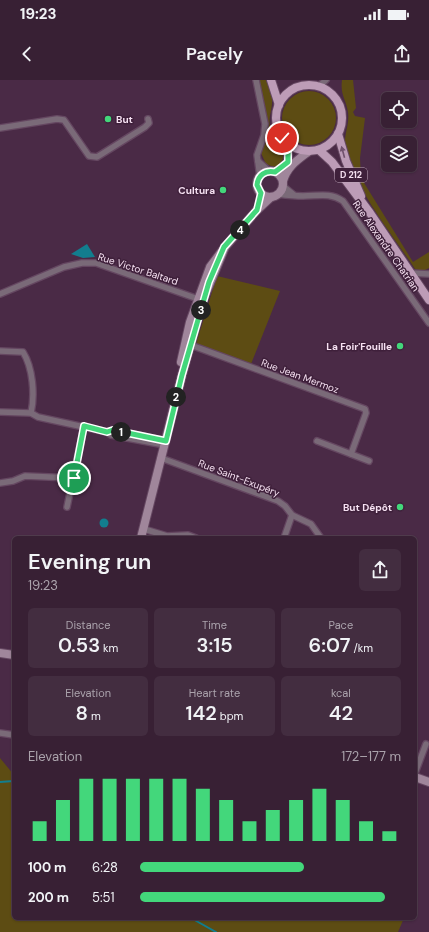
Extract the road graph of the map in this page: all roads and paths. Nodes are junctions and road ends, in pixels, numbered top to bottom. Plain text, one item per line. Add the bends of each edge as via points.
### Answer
1 (256, 80) edge
2 (271, 80) edge
3 (326, 80) edge
4 (305, 83) edge
5 (318, 86) junction
6 (279, 105) junction
7 (148, 119) dead end
8 (0, 128) edge
9 (338, 134) junction
10 (288, 145) junction
11 (319, 150) junction
12 (308, 152) junction
13 (258, 161) junction
14 (272, 172) junction
15 (260, 177) junction
16 (283, 184) junction
17 (261, 193) junction
18 (294, 195) junction
19 (275, 196) junction
20 (257, 210) junction
21 (370, 213) junction
22 (411, 274) junction
23 (429, 274) edge
24 (0, 294) edge
25 (200, 299) junction
26 (429, 300) edge
27 (429, 323) edge
28 (188, 344) junction
29 (0, 351) edge
30 (0, 412) edge
31 (31, 413) junction
32 (84, 426) junction
33 (317, 441) dead end
34 (165, 443) junction
35 (351, 454) junction
36 (161, 458) junction
37 (369, 461) dead end
38 (74, 478) junction
39 (0, 483) edge
40 (68, 507) dead end
41 (292, 515) junction
42 (144, 529) junction
43 (142, 536) edge
44 (164, 536) edge
45 (285, 536) edge
46 (320, 536) edge
47 (0, 653) edge
48 (12, 654) edge
49 (0, 733) edge
50 (12, 735) edge
51 (426, 744) dead end
52 (417, 768) edge
53 (417, 778) edge
54 (429, 782) edge

1 - 13 street via 265,124 264,135 258,148
2 - 6 main road
3 - 5 street
4 - 5 main road
4 - 6 main road via 288,92
5 - 9 main road via 333,95 340,105 342,123
6 - 10 main road via 276,113 277,126
7 - 8 street via 149,123 145,127 93,158 64,120
9 - 11 main road via 330,144
21 -> 9 main road, D 212 via 346,161
10 - 12 main road
10 - 14 street via 288,162
11 - 12 main road
11 - 21 main road, D 212 via 332,162
12 - 16 street via 292,164 286,172
13 - 14 street
13 - 15 street
14 - 15 street
14 - 16 street
15 - 17 street via 257,185
16 - 18 street
16 - 19 street
17 - 19 street
17 - 20 street
18 - 19 street, Rue Alexandre Chatrian
18 - 27 street, Rue Alexandre Chatrian via 326,194 343,201
19 - 20 street
20 - 25 street via 224,247
21 - 22 main road, D 212
22 - 23 street
22 - 26 main road, D 212
24 - 25 street, Rue Victor Baltard via 64,267 82,263 96,264
25 - 28 street
28 - 34 street
28 - 35 street, Rue Jean Mermoz via 365,409 366,413
29 - 31 street via 23,352 28,361 34,400
30 - 31 street
31 - 32 street via 38,417
32 - 34 street via 107,432 113,430
32 - 38 street
33 - 35 street
34 - 36 street
35 - 37 street
36 - 41 street, Rue Saint-Exupéry via 278,501
36 - 42 street
38 - 39 street via 31,476
38 - 40 street
41 - 45 street
41 - 46 street, Rue Saint-Exupéry via 312,524
42 - 43 street
42 - 44 street
47 - 48 street
49 - 50 street
51 - 52 street
53 - 54 street

